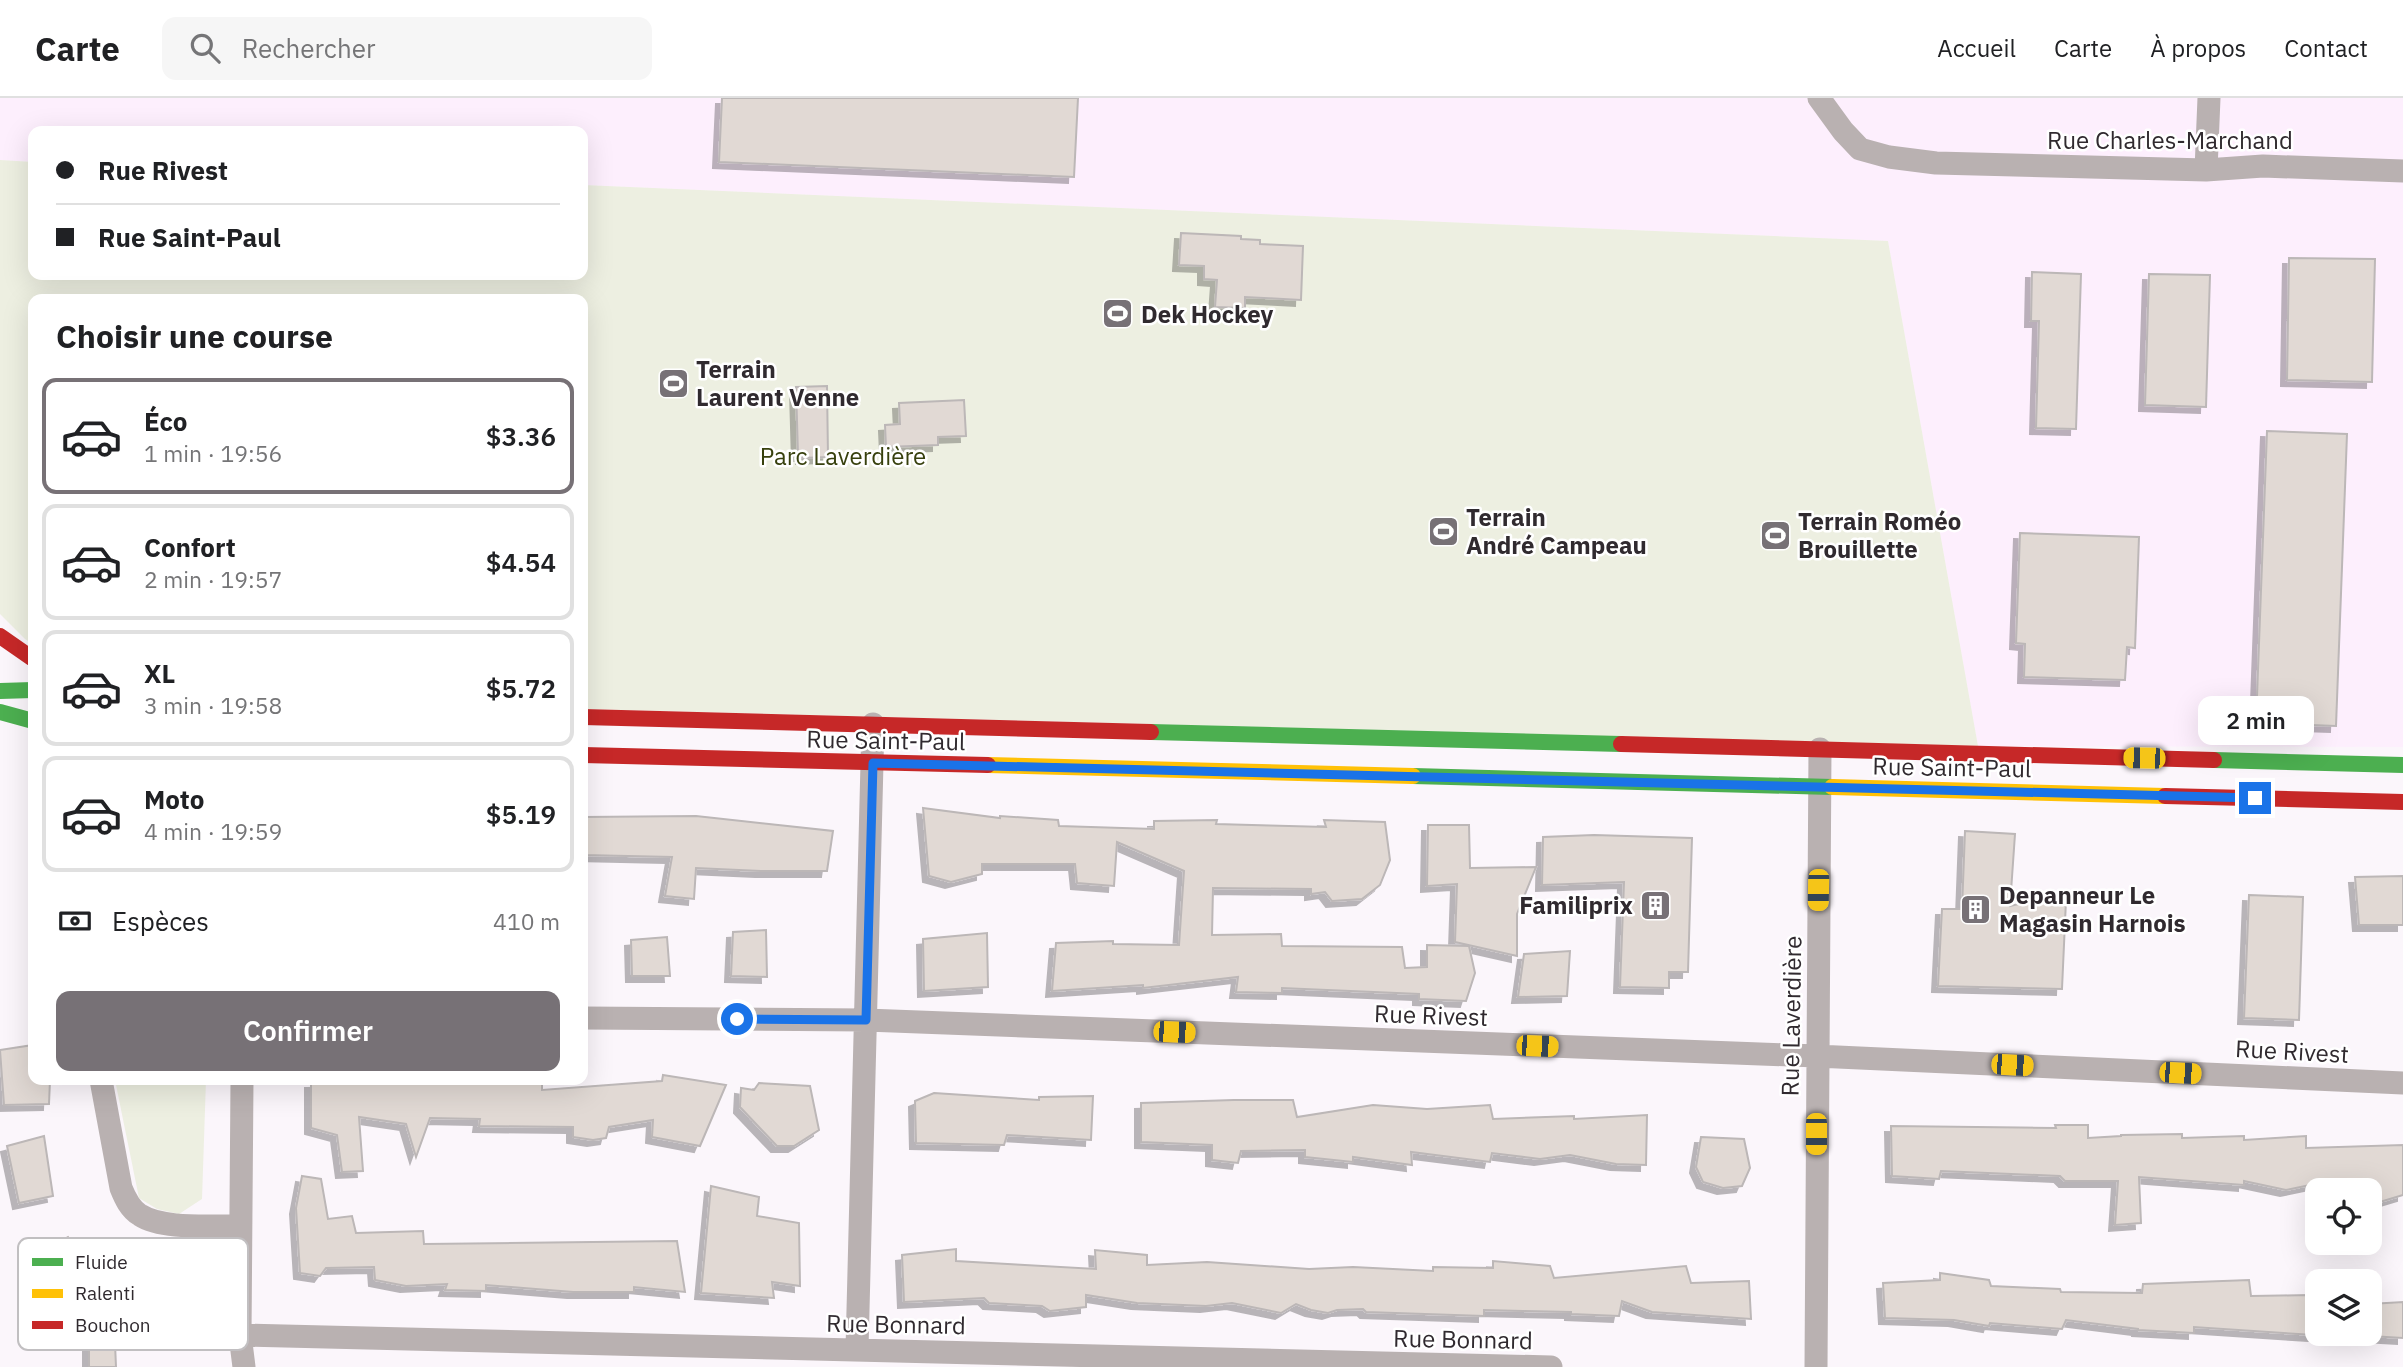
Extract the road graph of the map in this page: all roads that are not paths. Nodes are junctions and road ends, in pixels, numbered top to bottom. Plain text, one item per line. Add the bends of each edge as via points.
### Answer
1 (1819, 98) edge
2 (2209, 98) edge
3 (2206, 170) junction
4 (2403, 171) edge
5 (0, 636) edge
6 (28, 656) edge
7 (28, 690) edge
8 (0, 691) edge
9 (0, 712) edge
10 (588, 718) edge
11 (28, 720) edge
12 (873, 724) junction
13 (654, 738) junction
14 (1820, 749) junction
15 (1115, 750) junction
16 (588, 754) edge
17 (1316, 755) junction
18 (1502, 760) junction
19 (873, 763) junction
20 (2403, 765) edge
21 (2062, 774) junction
22 (1820, 787) junction
23 (2403, 802) edge
24 (588, 1018) edge
25 (866, 1020) junction
26 (1816, 1056) junction
27 (2403, 1083) edge
28 (102, 1085) edge
29 (242, 1085) edge
30 (240, 1226) junction
31 (240, 1238) edge
32 (248, 1335) edge
33 (857, 1349) junction
34 (1416, 1365) edge
35 (1552, 1367) edge
36 (1816, 1367) edge

1 - 3 street, Rue Charles-Marchand via 1860,149 1889,157 1936,163
2 - 3 street
3 - 4 street, Rue Charles-Marchand via 2263,166
5 - 6 street
7 - 8 street
9 - 11 street
10 - 13 street, Rue Saint-Paul
12 - 13 street, Rue Saint-Paul
12 - 15 street, Rue Saint-Paul
12 - 19 street
13 - 16 street, Rue Saint-Paul
13 - 19 street, Rue Saint-Paul
14 - 18 street, Rue Saint-Paul
14 - 21 street, Rue Saint-Paul
14 - 22 street, Rue Laverdière
15 - 17 street, Rue Saint-Paul
15 - 17 street, Rue Saint-Paul
15 - 19 street, Rue Saint-Paul
17 - 18 street, Rue Saint-Paul
17 - 18 street, Rue Saint-Paul
18 - 22 street, Rue Saint-Paul
19 - 25 street
20 - 21 street, Rue Saint-Paul
21 - 22 street, Rue Saint-Paul
21 - 23 street, Rue Saint-Paul
22 - 26 street, Rue Laverdière
24 - 25 street, Rue Rivest
25 - 26 street, Rue Rivest
25 - 33 street
26 - 27 street, Rue Rivest
26 - 36 street, Rue Laverdière
28 - 30 street via 127,1203 139,1215 159,1223
29 - 30 street
30 - 31 street
32 - 33 street, Rue Bonnard
33 - 34 street, Rue Bonnard
34 - 35 street, Rue Bonnard

